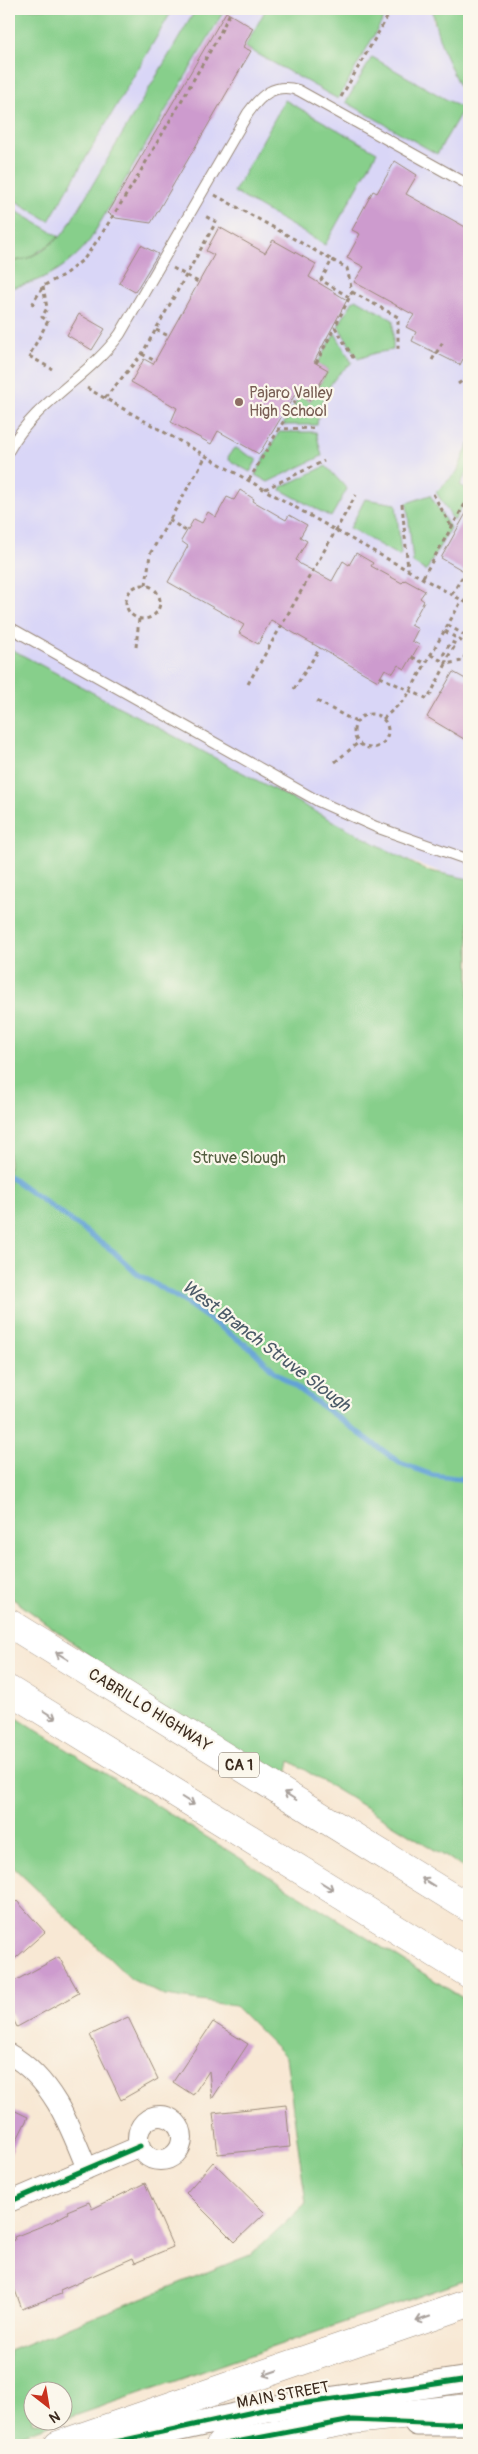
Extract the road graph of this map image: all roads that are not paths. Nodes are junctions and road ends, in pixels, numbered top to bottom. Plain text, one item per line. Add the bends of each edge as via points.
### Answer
1 (469, 185) edge
2 (9, 450) edge
3 (9, 627) edge
4 (469, 860) edge
5 (9, 1622) edge
6 (9, 1690) edge
7 (469, 1908) edge
8 (469, 1974) edge
9 (9, 2054) edge
10 (140, 2146) dead end
11 (87, 2169) junction
12 (9, 2202) edge
13 (469, 2303) edge
14 (469, 2379) edge
15 (469, 2408) edge
16 (352, 2420) junction
17 (469, 2423) edge
18 (58, 2445) edge
19 (102, 2445) edge
20 (220, 2445) edge

1 - 2 lane via 291,88 265,93 248,113 112,345 36,413
3 - 4 lane via 304,794 376,828
7 -> 5 main road, CABRILLO HIGHWAY / CA 1
6 -> 8 main road
9 - 11 street via 27,2067 52,2095 70,2125
10 - 11 street
11 - 12 street
13 -> 18 main road
14 - 19 street, MAIN STREET via 275,2408
15 - 16 main road
16 - 17 street
16 - 20 main road

